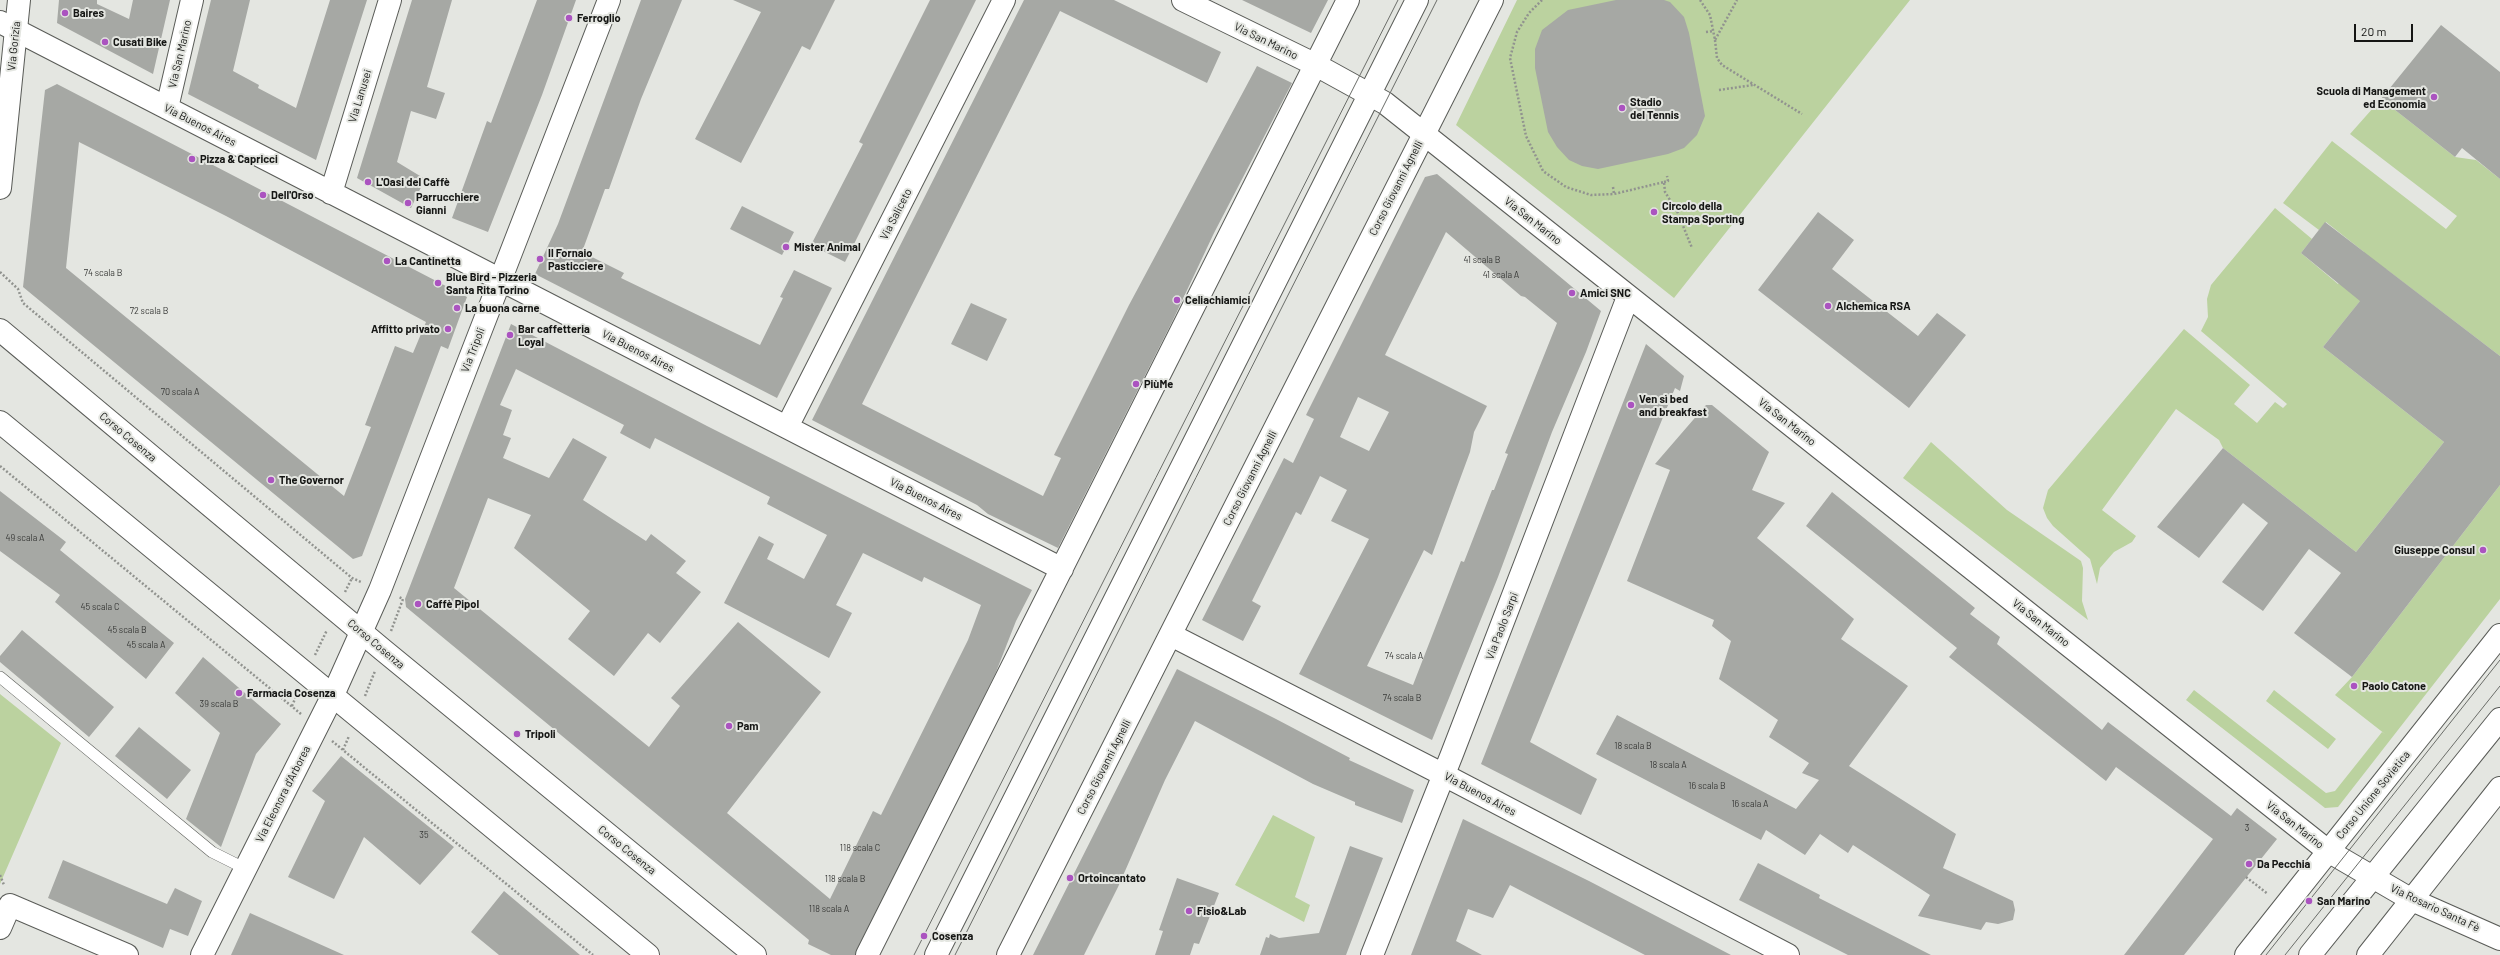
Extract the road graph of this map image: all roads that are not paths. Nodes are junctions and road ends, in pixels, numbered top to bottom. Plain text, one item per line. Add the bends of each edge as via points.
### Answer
1 (19, 0) edge
2 (192, 0) edge
3 (390, 0) edge
4 (609, 0) edge
5 (1004, 0) edge
6 (1183, 0) edge
7 (1348, 0) edge
8 (1417, 0) edge
9 (1492, 0) edge
10 (8, 26) edge
11 (1316, 65) junction
12 (1370, 93) junction
13 (167, 108) junction
14 (1424, 134) junction
15 (0, 188) edge
16 (331, 193) junction
17 (500, 280) junction
18 (1628, 297) junction
19 (0, 330) edge
20 (0, 422) edge
21 (787, 427) junction
22 (1062, 569) junction
23 (362, 633) junction
24 (1171, 635) junction
25 (2500, 635) edge
26 (0, 677) edge
27 (334, 695) junction
28 (2500, 719) edge
29 (1444, 775) junction
30 (2500, 788) edge
31 (2328, 851) junction
32 (246, 869) junction
33 (2371, 877) junction
34 (2412, 900) junction
35 (0, 928) edge
36 (2500, 939) edge
37 (127, 955) edge
38 (202, 955) edge
39 (648, 955) edge
40 (756, 955) edge
41 (867, 955) edge
42 (936, 955) edge
43 (1008, 955) edge
44 (1372, 955) edge
45 (1788, 955) edge
46 (2246, 955) edge
47 (2310, 955) edge
48 (2368, 955) edge

1 - 10 street, Via Gorizia
2 - 13 street, Via San Marino
3 - 16 street, Via Lanusei
4 - 17 street, Via Tripoli
5 - 21 street, Via Saliceto
6 - 11 street, Via San Marino
7 - 11 street
8 - 12 street
9 - 14 street, Corso Giovanni Agnelli
10 - 13 street, Via Buenos Aires
10 - 15 street, Via Gorizia
11 - 12 street, Via San Marino
11 - 22 street
12 - 14 street, Via San Marino
12 - 42 street
13 - 16 street, Via Buenos Aires
14 - 18 street, Via San Marino
14 - 24 street, Corso Giovanni Agnelli
16 - 17 street, Via Buenos Aires
17 - 21 street, Via Buenos Aires
17 - 23 street, Via Tripoli
18 - 29 street, Via Paolo Sarpi
18 - 31 street, Via San Marino
19 - 23 street, Corso Cosenza
20 - 27 street
21 - 22 street, Via Buenos Aires
22 - 41 street
23 - 27 street, Via Eleonora d'Arborea
23 - 40 street, Corso Cosenza
24 - 29 street, Via Buenos Aires
24 - 43 street, Corso Giovanni Agnelli
25 - 31 street, Corso Unione Sovietica
26 - 32 lane via 212,852
27 - 32 street, Via Eleonora d'Arborea
27 - 39 street
28 - 33 street
29 - 44 street, Via Paolo Sarpi
29 - 45 street, Via Buenos Aires
30 - 34 street
31 - 33 street, Via San Marino
31 - 46 street, Corso Unione Sovietica
32 - 38 street, Via Eleonora d'Arborea
33 - 34 street, Via Rosario Santa Fè
33 - 47 street
34 - 36 street, Via Rosario Santa Fè
34 - 48 street
35 - 37 street via 10,905

